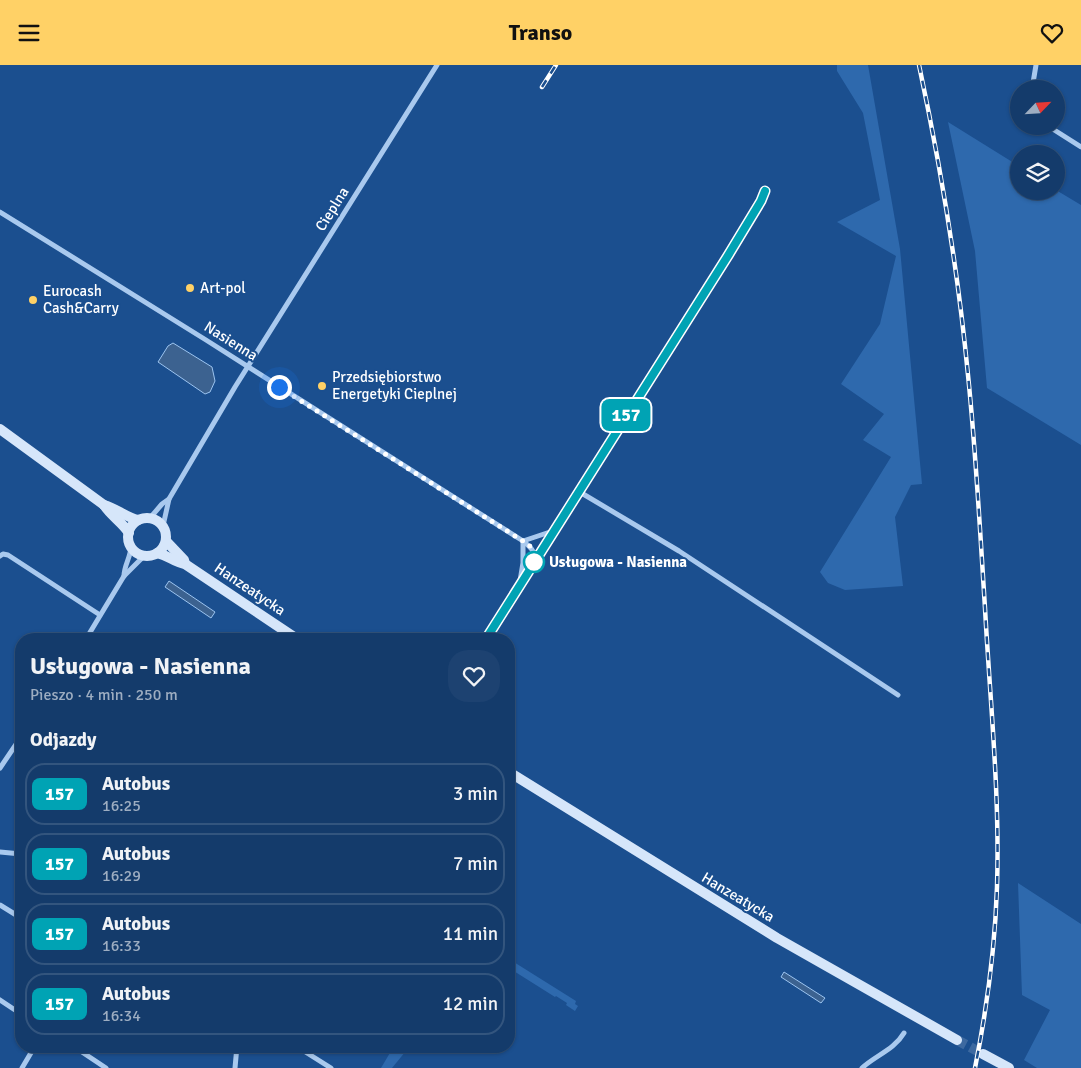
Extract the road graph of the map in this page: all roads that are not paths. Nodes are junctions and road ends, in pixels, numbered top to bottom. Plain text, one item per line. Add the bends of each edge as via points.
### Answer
1 (437, 65) edge
2 (1036, 65) edge
3 (1034, 80) edge
4 (1062, 135) edge
5 (1081, 147) edge
6 (765, 191) dead end
7 (0, 212) edge
8 (247, 366) junction
9 (0, 429) edge
10 (578, 491) junction
11 (169, 499) junction
12 (104, 505) junction
13 (150, 518) junction
14 (138, 520) junction
15 (163, 526) junction
16 (553, 531) junction
17 (129, 533) junction
18 (166, 541) junction
19 (523, 541) junction
20 (131, 546) junction
21 (157, 553) junction
22 (145, 555) junction
23 (0, 556) edge
24 (536, 559) junction
25 (186, 564) junction
26 (124, 575) junction
27 (520, 584) junction
28 (100, 615) junction
29 (90, 633) edge
30 (288, 633) edge
31 (490, 633) edge
32 (898, 695) dead end
33 (15, 746) edge
34 (0, 769) edge
35 (515, 776) edge
36 (0, 852) edge
37 (15, 853) edge
38 (0, 905) edge
39 (15, 914) edge
40 (0, 1000) edge
41 (15, 1010) edge
42 (904, 1033) dead end
43 (957, 1040) tunnel mouth
44 (31, 1053) edge
45 (84, 1053) edge
46 (236, 1053) edge
47 (307, 1053) edge
48 (983, 1054) tunnel mouth
49 (22, 1068) edge
50 (106, 1068) edge
51 (235, 1068) edge
52 (331, 1068) edge
53 (862, 1068) edge
54 (1009, 1068) edge

1 - 8 street, Cieplna
2 - 3 street
4 - 5 street
6 - 10 street via 729,254
7 - 8 street, Nasienna
8 - 11 street, Cieplna
8 - 19 street, Nasienna
9 - 12 street
10 - 16 street
10 - 32 street via 679,551
11 - 13 street
11 - 15 street
12 - 14 street
12 - 17 street
13 - 14 street
13 - 15 street
14 - 17 street
15 - 18 street
16 - 19 street
16 - 24 street
17 - 20 street
18 - 21 street
18 - 25 street, Hanzeatycka
19 - 24 street via 531,547
19 - 27 street
20 - 22 street via 137,553
20 - 26 street
21 - 22 street
21 - 25 street, Hanzeatycka
22 - 26 street
23 - 28 street via 8,555
24 - 27 street
25 - 30 street, Hanzeatycka
26 - 28 street
27 - 31 street
28 - 29 street
33 - 34 street
35 - 43 street, Hanzeatycka via 777,938
36 - 37 street
38 - 39 street
40 - 41 street
42 - 53 street via 895,1046
44 - 49 street
45 - 50 street
46 - 51 street
47 - 52 street
48 - 54 street

